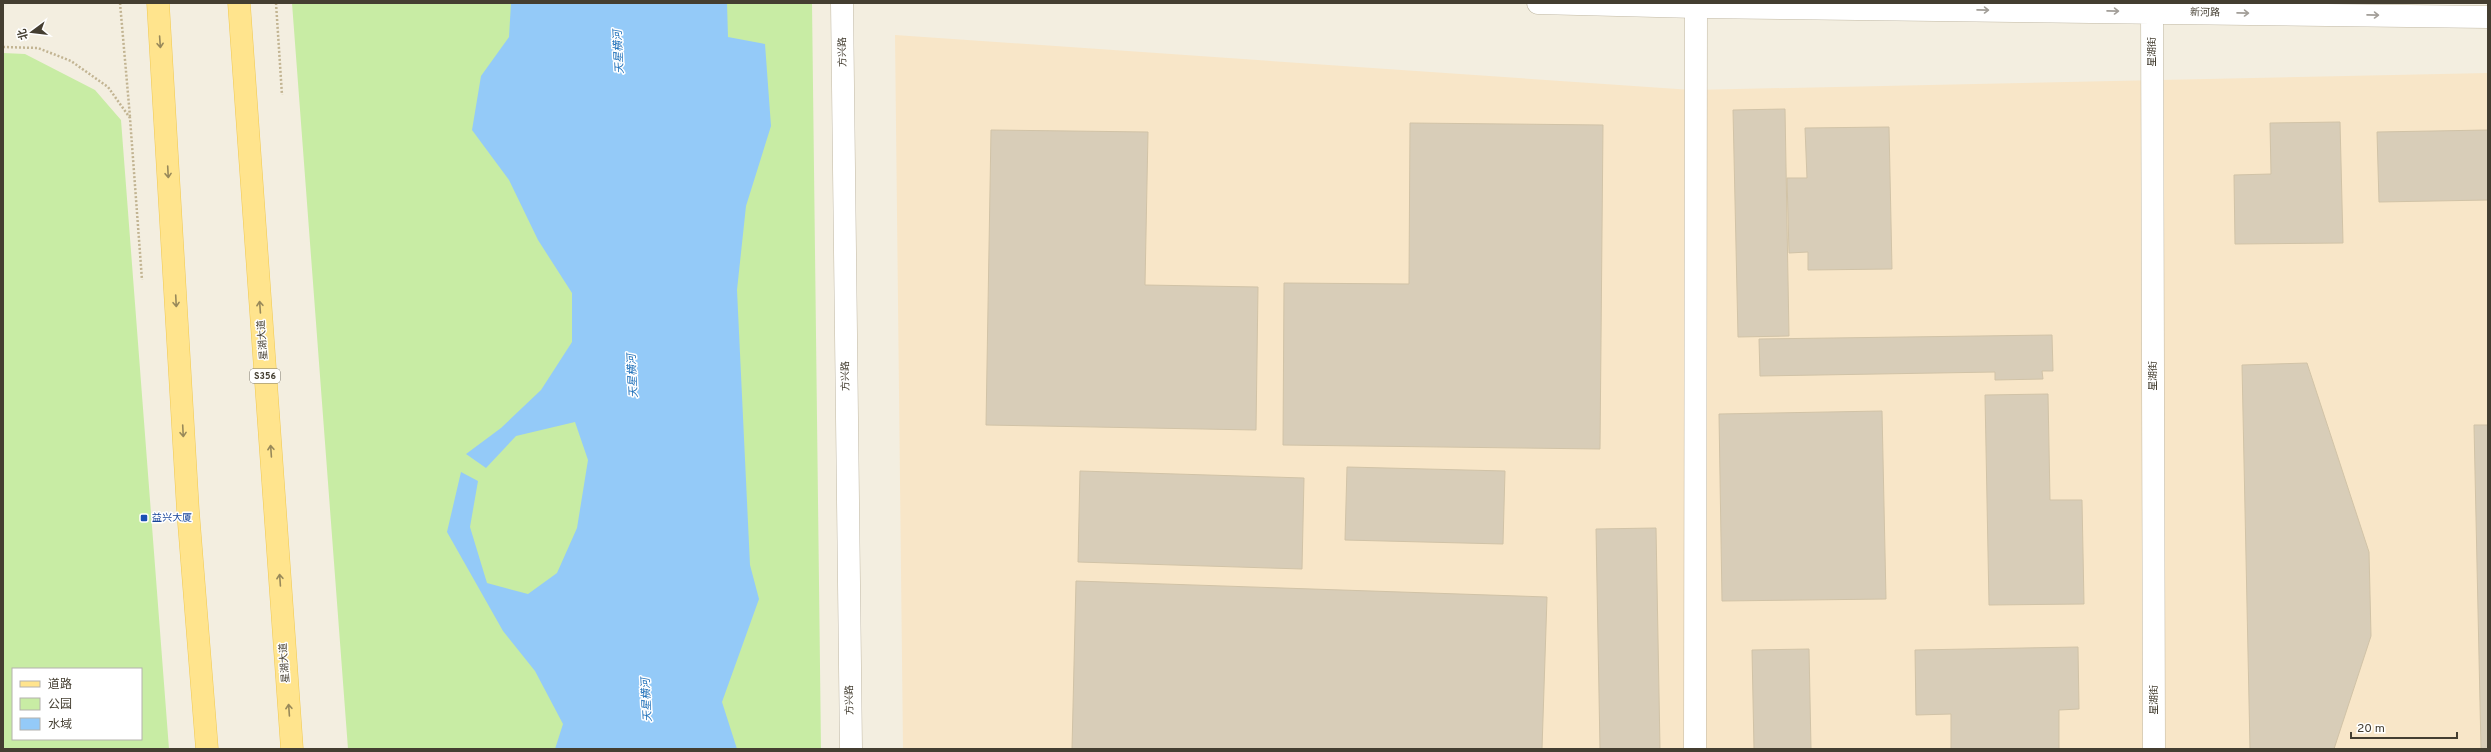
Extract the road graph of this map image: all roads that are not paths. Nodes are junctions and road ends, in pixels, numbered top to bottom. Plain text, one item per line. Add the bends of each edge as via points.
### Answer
1 (158, 3) edge
2 (239, 3) edge
3 (842, 3) edge
4 (1538, 3) edge
5 (1696, 7) junction
6 (2152, 7) edge
7 (2488, 17) edge
8 (207, 749) edge
9 (292, 749) edge
10 (851, 749) edge
11 (1695, 749) edge
12 (2154, 749) edge

1 -> 8 main road via 188,511
9 -> 2 main road, 星湖大道 / S356
3 - 10 street, 方兴路
4 - 5 street, 新河路
5 -> 6 street, 新河路
5 - 11 street
6 -> 7 street, 新河路
6 - 12 street, 星湖街

